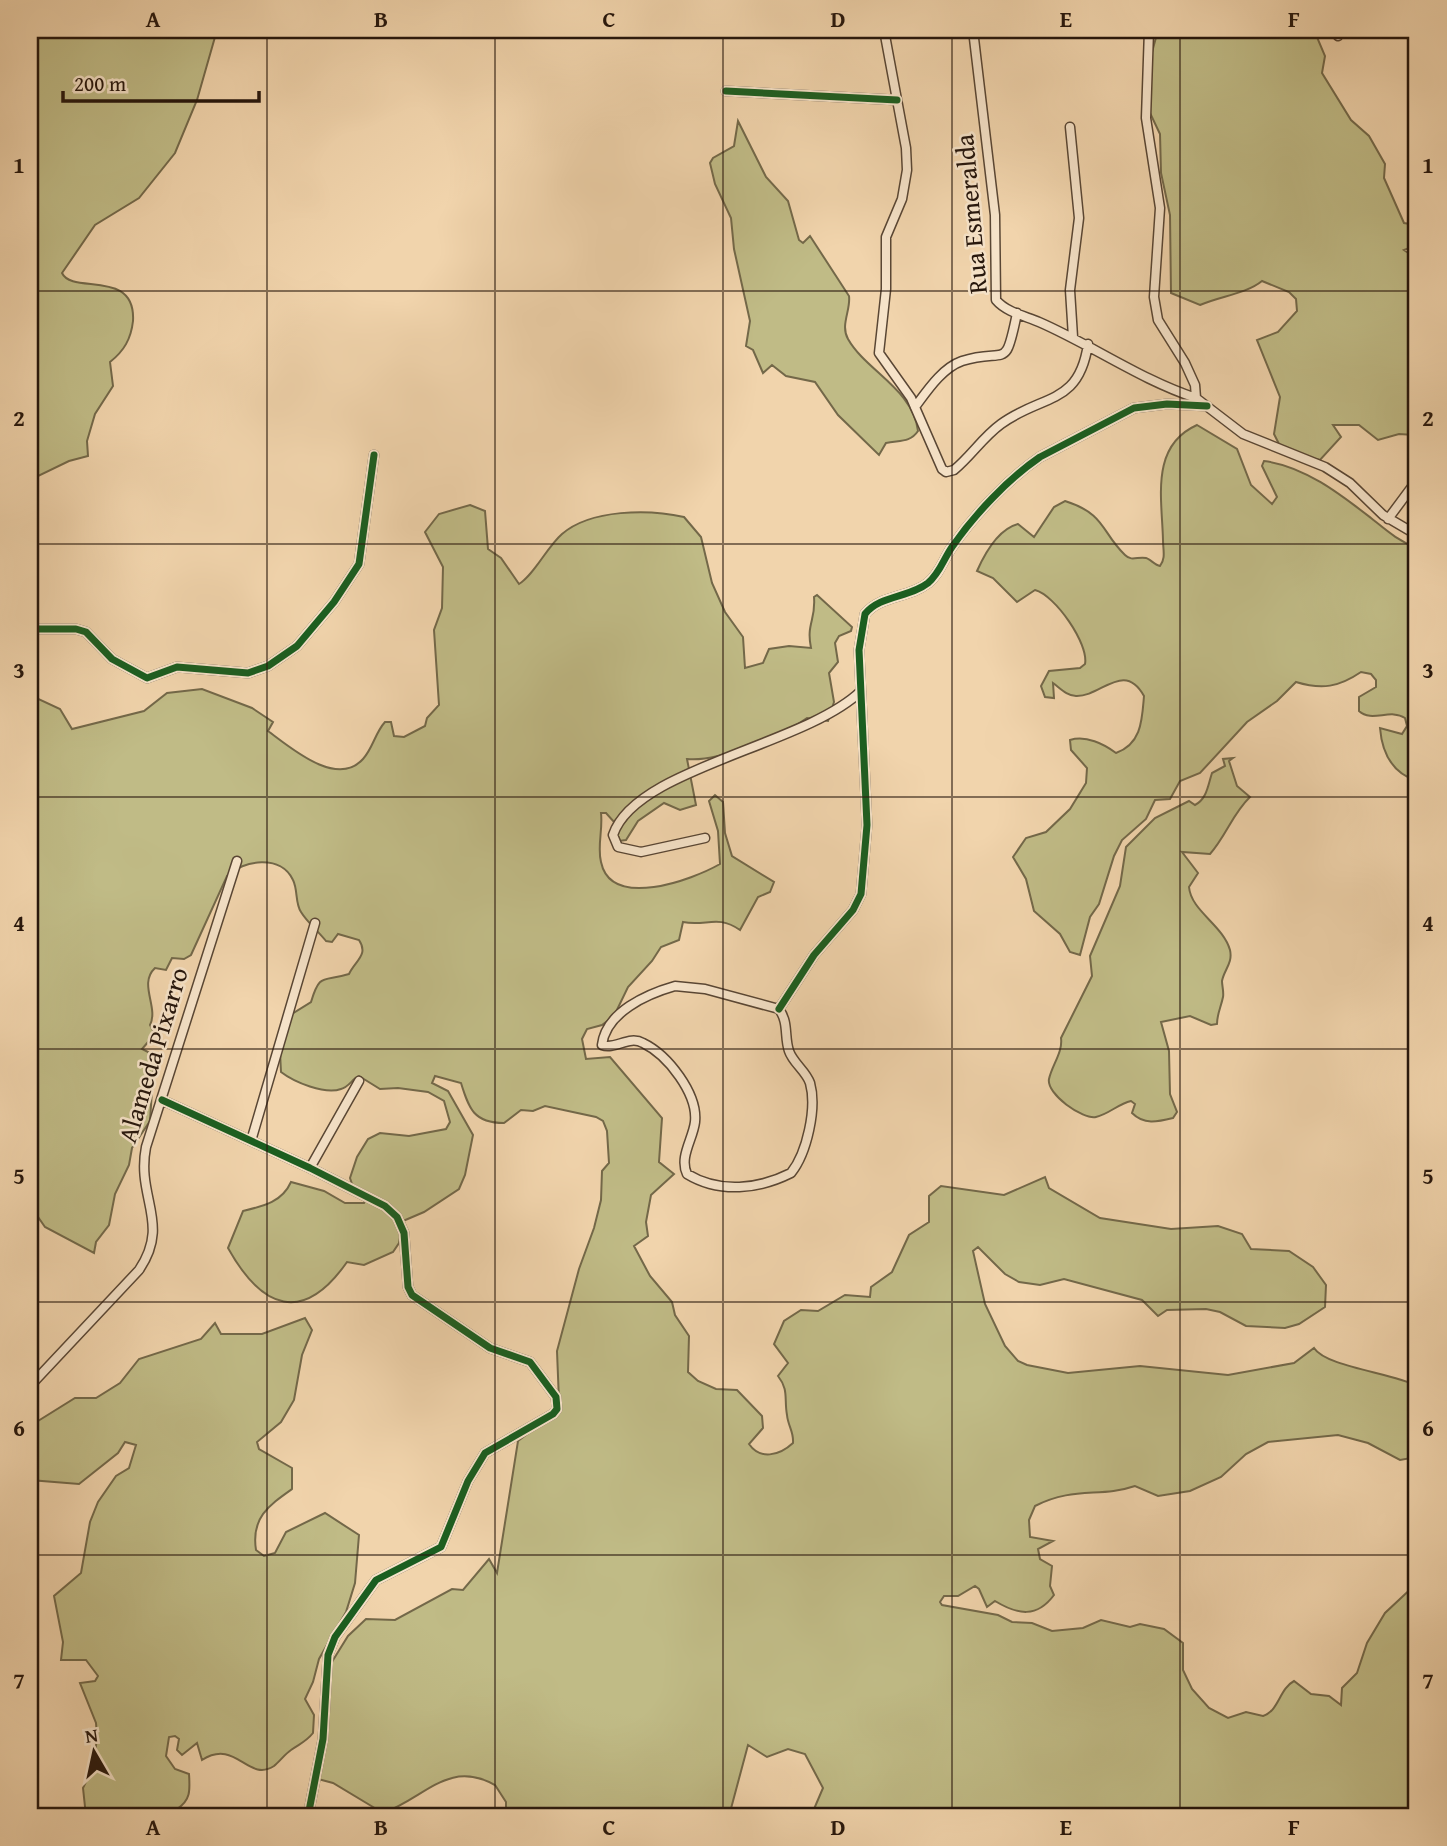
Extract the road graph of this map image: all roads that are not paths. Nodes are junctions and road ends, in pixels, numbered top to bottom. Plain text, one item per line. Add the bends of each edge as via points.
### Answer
1 (884, 30) edge
2 (973, 30) edge
3 (1149, 30) edge
4 (726, 90) dead end
5 (897, 100) junction
6 (1070, 127) dead end
7 (1017, 313) junction
8 (1073, 337) junction
9 (1088, 344) junction
10 (1196, 398) junction
11 (1207, 406) junction
12 (915, 407) junction
13 (374, 455) dead end
14 (1417, 480) edge
15 (1388, 519) junction
16 (1417, 535) edge
17 (30, 629) edge
18 (861, 691) junction
19 (705, 838) dead end
20 (237, 861) dead end
21 (315, 923) dead end
22 (779, 1009) junction
23 (359, 1081) dead end
24 (162, 1100) junction
25 (251, 1141) junction
26 (310, 1168) junction
27 (30, 1386) edge
28 (308, 1816) edge

1 - 5 street
2 - 7 street, Rua Esmeralda via 995,215 995,295 999,303
3 - 10 street via 1146,118 1160,208 1154,297 1158,320 1185,363
4 - 5 street
5 - 12 street via 907,170 902,199 886,237 886,289 878,351
6 - 8 street via 1079,218 1070,290
7 - 8 street, Rua Esmeralda
7 - 12 street via 1005,354 960,362 930,387
8 - 9 street, Rua Esmeralda
9 - 10 street, Rua Esmeralda
9 - 12 street via 1076,382 1000,424 949,472 938,463
10 - 11 street, Rua Esmeralda
11 - 15 street, Rua Esmeralda via 1243,434 1325,467 1350,483
11 - 18 street via 1134,408 1026,467 963,533 929,582 880,602 865,614 860,635
13 - 17 street via 359,564 309,635 268,666 248,673 177,667 147,678 112,660 86,632
14 - 15 street
15 - 16 street, Rua Esmeralda
18 - 19 street via 844,708 784,738 672,780 628,812 613,835 618,847 641,852
18 - 22 street via 867,817 861,894
20 - 24 street, Alameda Pixarro
21 - 25 street
22 - 22 street via 705,989 675,986 636,1000 601,1042 606,1047 631,1040 643,1042 680,1079 695,1109 684,1162 692,1177 738,1188 778,1179 798,1164 811,1094 806,1075 789,1050
23 - 26 street
24 - 25 street
24 - 27 street, Alameda Pixarro via 142,1166 154,1229 149,1255
25 - 26 street
26 - 28 street via 385,1206 397,1217 404,1233 409,1291 491,1348 530,1362 554,1392 557,1409 485,1453 468,1481 441,1547 376,1580 335,1637 328,1655 323,1739

